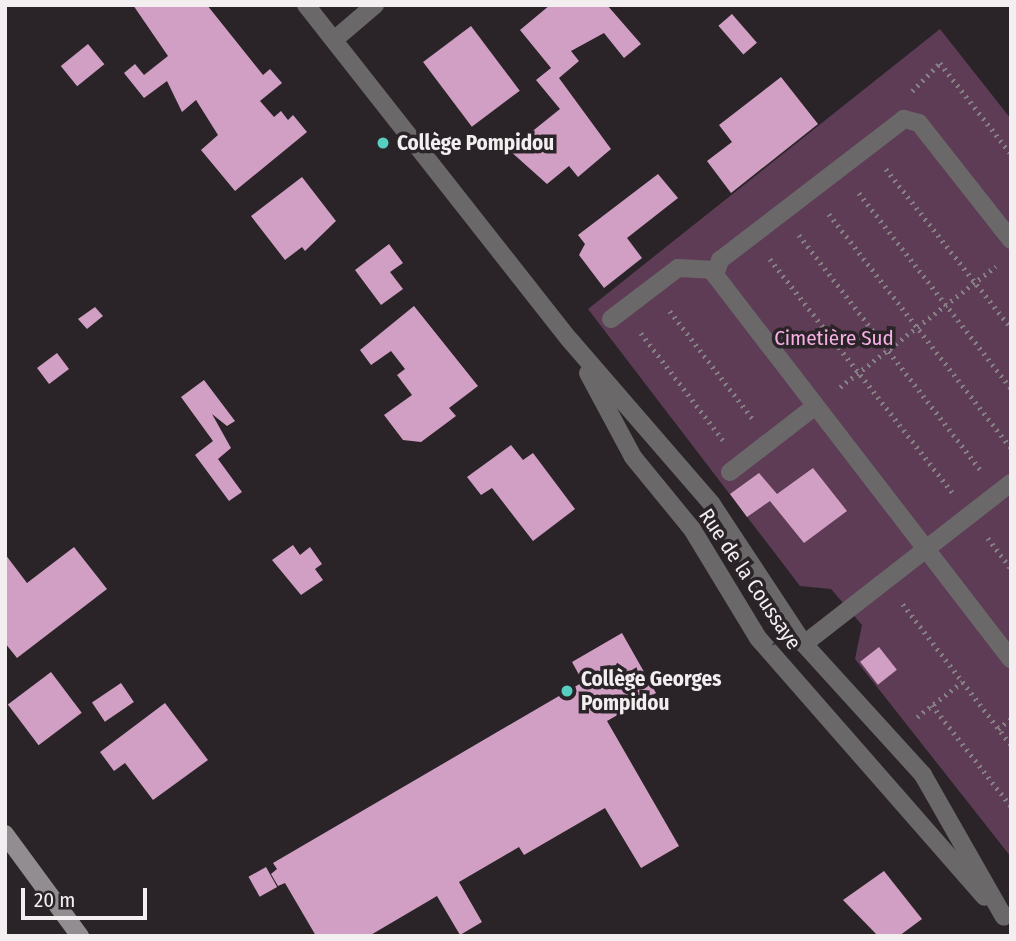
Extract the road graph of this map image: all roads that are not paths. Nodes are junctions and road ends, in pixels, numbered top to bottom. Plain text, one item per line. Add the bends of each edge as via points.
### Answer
1 (306, 5) edge
2 (374, 5) edge
3 (334, 40) junction
4 (1011, 240) edge
5 (716, 270) junction
6 (617, 314) road end
7 (569, 339) junction
8 (814, 407) junction
9 (735, 467) road end
10 (1005, 487) edge
11 (925, 550) junction
12 (803, 644) junction
13 (1011, 659) edge
14 (5, 834) edge
15 (1007, 921) edge
16 (80, 936) edge

1 - 3 street, Rue de la Coussaye
2 - 3 street
3 - 7 street, Rue de la Coussaye
4 - 5 street via 915,120 898,122 751,235
5 - 6 street via 678,268
5 - 8 street via 723,289
7 - 12 street, Rue de la Coussaye via 711,503
7 - 15 street, Rue de la Coussaye via 633,457 692,529 758,638
8 - 9 street
8 - 11 street
10 - 11 street
11 - 12 street
11 - 13 street
12 - 15 street, Rue de la Coussaye via 923,775
14 - 16 main road

